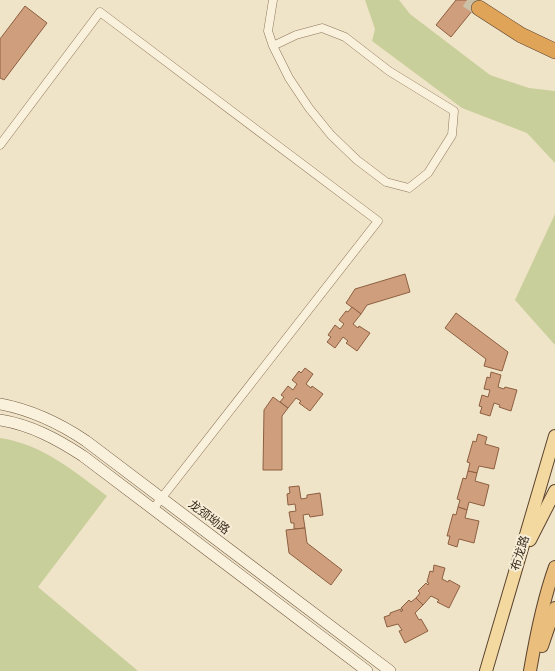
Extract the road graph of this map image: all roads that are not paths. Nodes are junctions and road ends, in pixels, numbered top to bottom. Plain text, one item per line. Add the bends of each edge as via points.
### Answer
1 (273, 0) edge
2 (479, 8) tunnel mouth
3 (522, 35) junction
4 (555, 42) edge
5 (273, 46) junction
6 (555, 51) edge
7 (0, 145) edge
8 (0, 404) edge
9 (0, 420) edge
10 (555, 436) edge
11 (555, 491) edge
12 (161, 498) junction
13 (152, 509) junction
14 (555, 567) edge
15 (512, 579) junction
16 (555, 608) edge
17 (367, 671) edge
18 (390, 671) edge
19 (486, 671) edge
20 (532, 671) edge

1 - 5 street via 268,31
2 - 3 highway
3 - 4 highway
3 - 6 highway
5 - 5 street via 322,28 345,37 388,71 454,111 452,136 428,173 409,188 386,182 358,160 309,108
7 - 12 street via 100,12 378,221
8 - 12 main road, 龙颈坳路 via 29,411 68,429
9 - 13 main road via 26,426 65,444
10 - 15 main road, 布龙路
11 - 15 main road
12 - 13 street
12 - 18 main road, 龙颈坳路
13 - 17 main road
14 - 20 highway via 544,604
15 - 19 main road, 布龙路
16 - 20 highway

